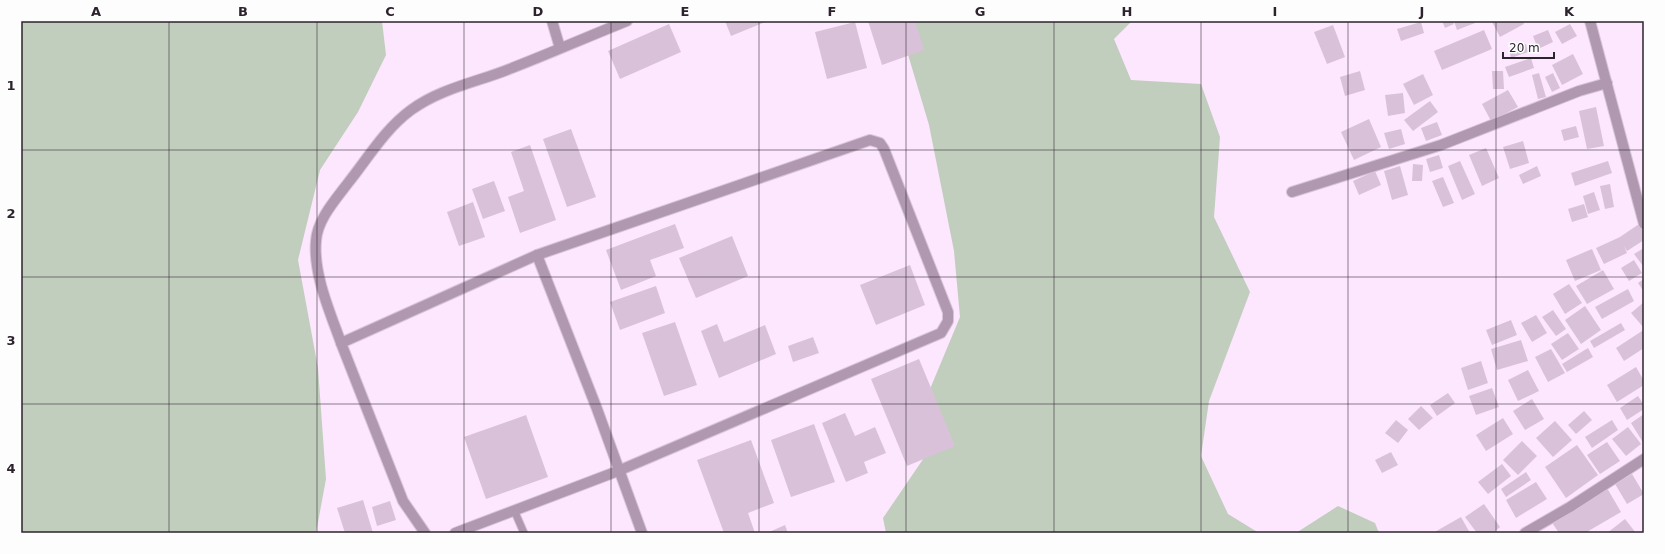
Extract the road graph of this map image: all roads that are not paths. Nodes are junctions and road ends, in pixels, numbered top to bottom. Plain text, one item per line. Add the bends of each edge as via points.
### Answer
1 (552, 21) edge
2 (627, 21) edge
3 (1590, 21) edge
4 (560, 48) junction
5 (1607, 83) junction
6 (1292, 192) dead end
7 (1644, 224) edge
8 (537, 255) junction
9 (341, 343) junction
10 (1644, 459) edge
11 (618, 470) junction
12 (514, 510) junction
13 (425, 533) edge
14 (455, 533) edge
15 (524, 533) edge
16 (642, 533) edge
17 (1525, 533) edge

1 - 4 street
2 - 4 street
3 - 5 street
4 - 9 street via 511,69 445,91 412,109 376,146 333,204 321,224 316,240 317,263 328,308
5 - 6 street via 1579,91 1441,145
5 - 7 street
8 - 9 street
8 - 11 street
8 - 11 street via 870,140 880,143 884,149 948,312 945,328 936,337
9 - 13 street via 403,501
10 - 17 street
11 - 12 street
11 - 16 street
12 - 14 street
12 - 15 lane

